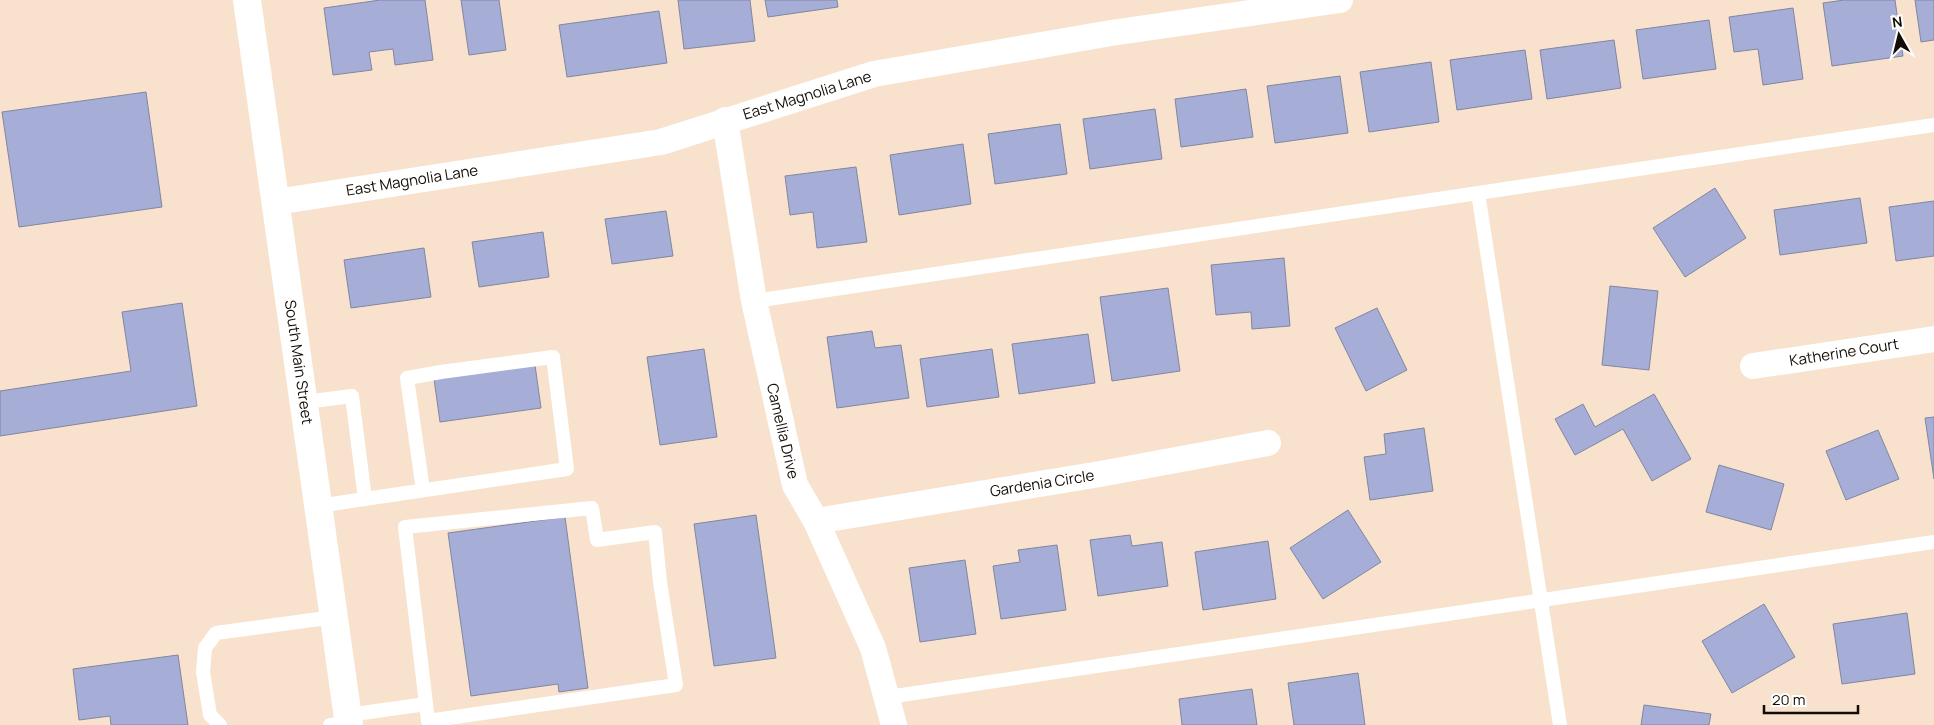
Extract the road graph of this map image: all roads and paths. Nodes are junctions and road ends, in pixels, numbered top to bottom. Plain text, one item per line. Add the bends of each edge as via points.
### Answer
1 (247, 0) edge
2 (1340, 0) edge
3 (725, 120) junction
4 (1934, 125) edge
5 (1478, 194) junction
6 (276, 202) junction
7 (754, 301) junction
8 (1934, 339) edge
9 (1753, 366) dead end
10 (305, 402) junction
11 (1268, 443) dead end
12 (422, 490) junction
13 (365, 499) junction
14 (318, 506) junction
15 (816, 521) junction
16 (1934, 542) edge
17 (1541, 600) junction
18 (334, 617) junction
19 (888, 697) junction
20 (426, 704) junction
21 (344, 722) edge
22 (220, 725) edge
23 (894, 725) edge
24 (1560, 725) edge

1 - 6 main road, South Main Street
2 - 3 street, East Magnolia Lane via 874,74
3 - 6 street, East Magnolia Lane via 661,142
3 - 7 street, Camellia Drive
4 - 5 lane
5 - 7 lane
5 - 17 lane
6 - 10 main road, South Main Street
7 - 15 street, Camellia Drive via 795,485
8 - 9 street, Katherine Court
10 - 13 lane via 352,396
10 - 14 main road, South Main Street
11 - 15 street, Gardenia Circle
12 - 12 lane via 567,468 553,357 407,378
12 - 13 lane
13 - 14 lane
14 - 18 main road, South Main Street
15 - 19 street, Camellia Drive via 873,648
16 - 17 lane
17 - 19 lane
17 - 24 lane
18 - 21 main road, South Main Street
18 - 22 lane via 216,633 205,648 204,672 210,715
19 - 23 street, Camellia Drive
20 - 20 lane via 428,721 676,685 655,532 597,540 592,508 405,528
20 - 21 lane

